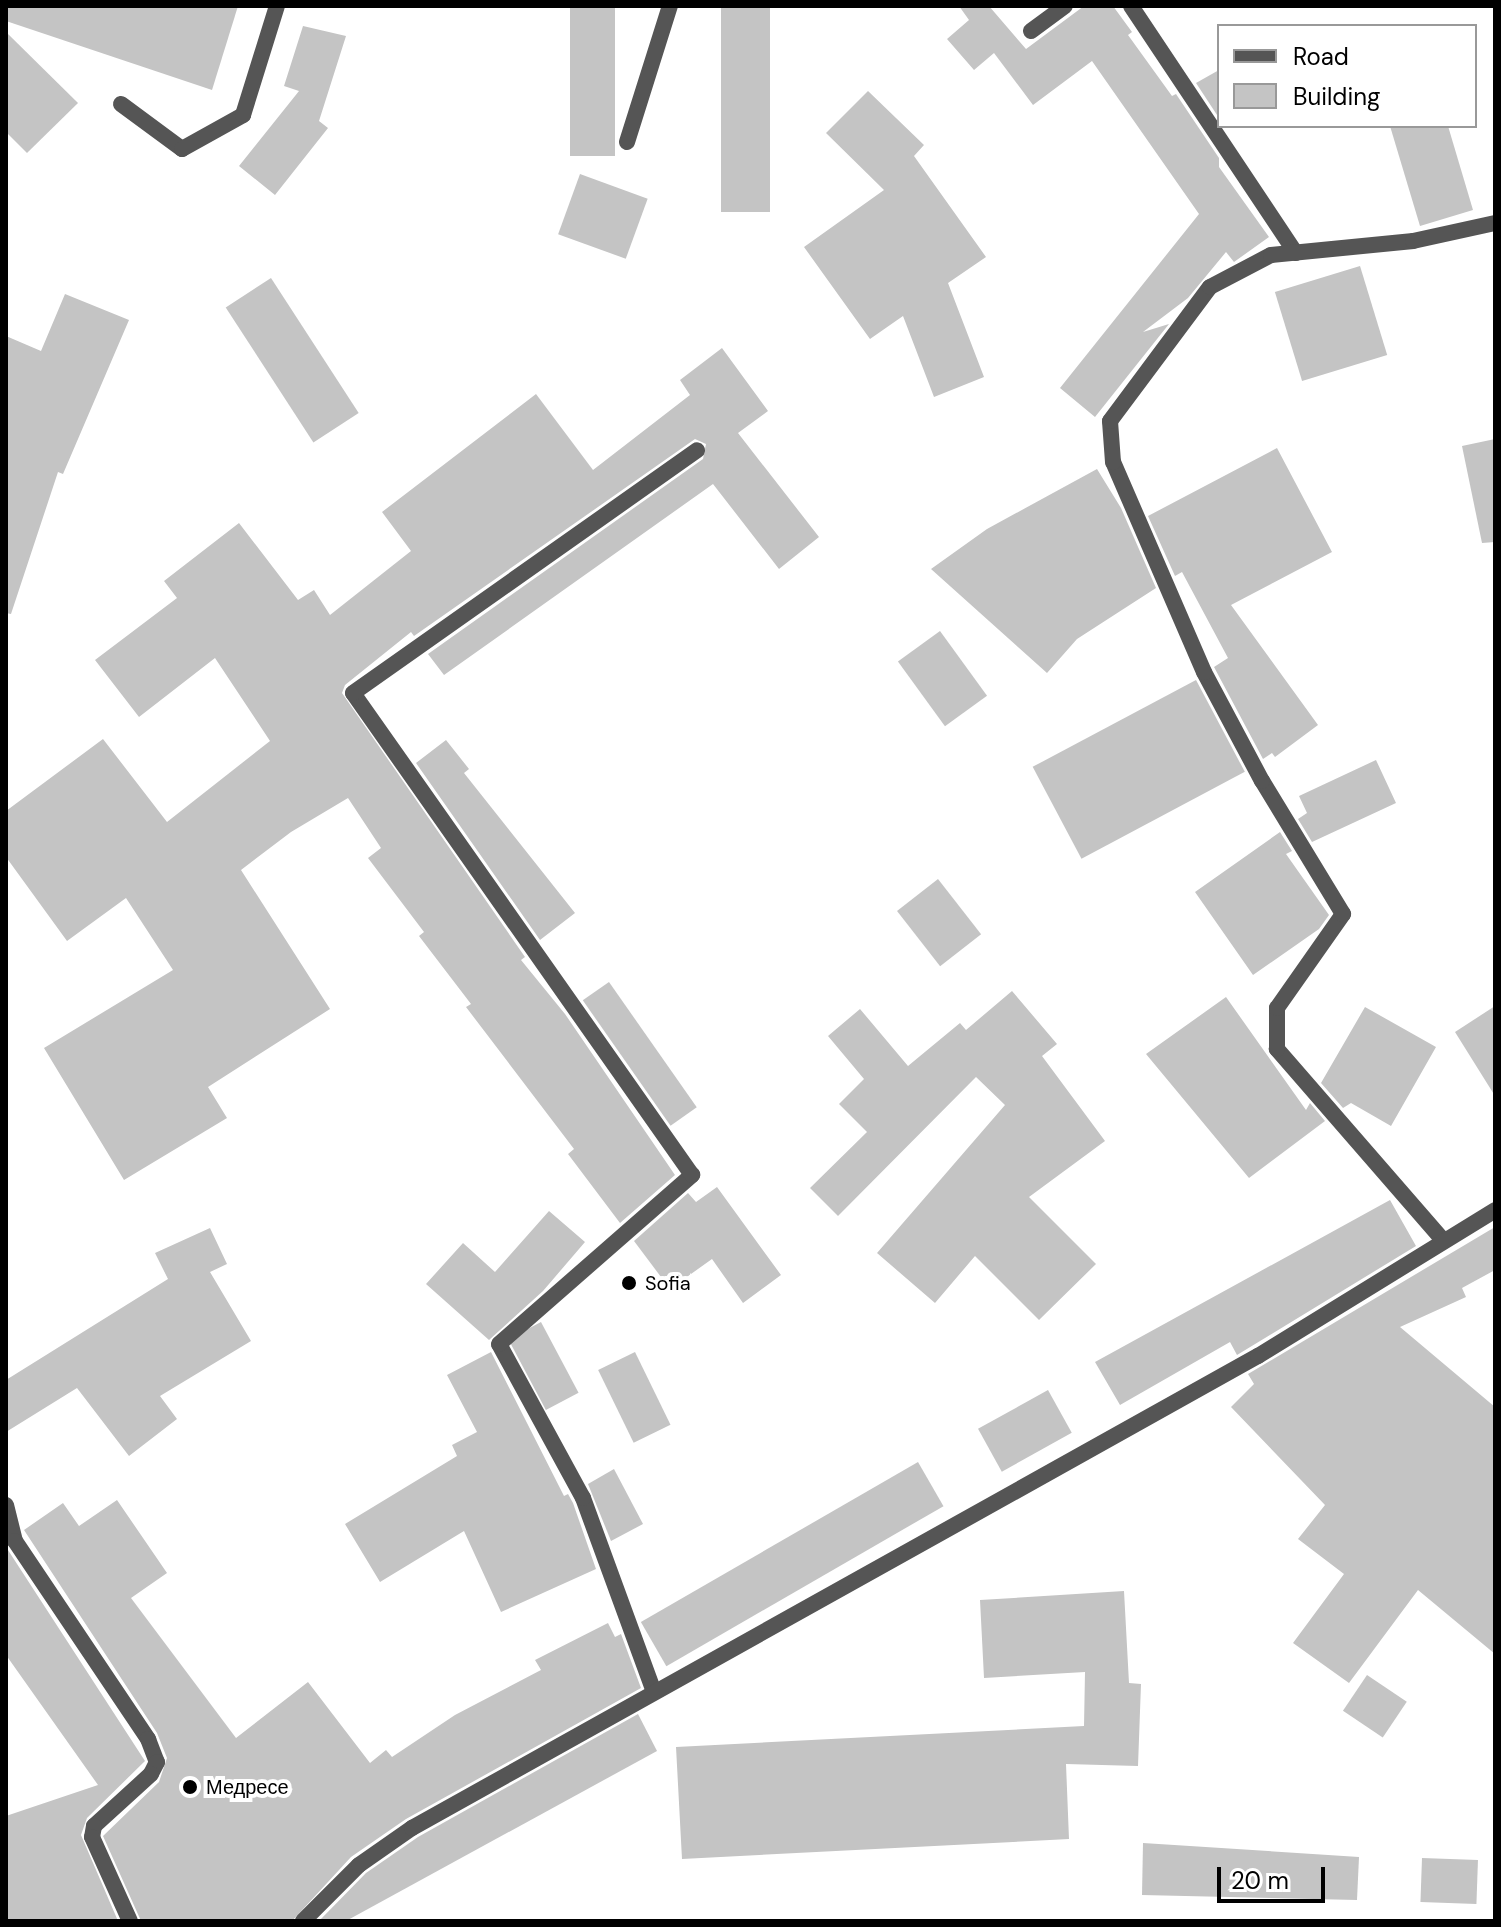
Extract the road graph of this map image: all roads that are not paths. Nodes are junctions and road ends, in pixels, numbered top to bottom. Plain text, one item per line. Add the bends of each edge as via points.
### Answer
1 (277, 6) edge
2 (670, 6) edge
3 (1065, 6) edge
4 (1131, 6) edge
5 (1031, 31) dead end
6 (121, 104) dead end
7 (627, 142) dead end
8 (1495, 223) edge
9 (1296, 253) junction
10 (697, 450) dead end
11 (1495, 1210) edge
12 (1442, 1239) junction
13 (6, 1505) edge
14 (654, 1692) junction
15 (130, 1921) edge
16 (303, 1921) edge

1 - 6 street via 243,115 182,149
2 - 7 street
3 - 5 street
4 - 9 street
8 - 9 street via 1413,241
9 - 12 street via 1271,255 1210,287 1110,421 1113,462 1204,672 1343,914 1277,1008 1277,1049
10 - 14 street via 353,693 692,1175 499,1344 583,1498
11 - 12 street
12 - 14 street via 1245,1363
13 - 15 street via 15,1541 148,1739 157,1762 151,1774 94,1826 92,1837
14 - 16 street via 412,1828 359,1865

